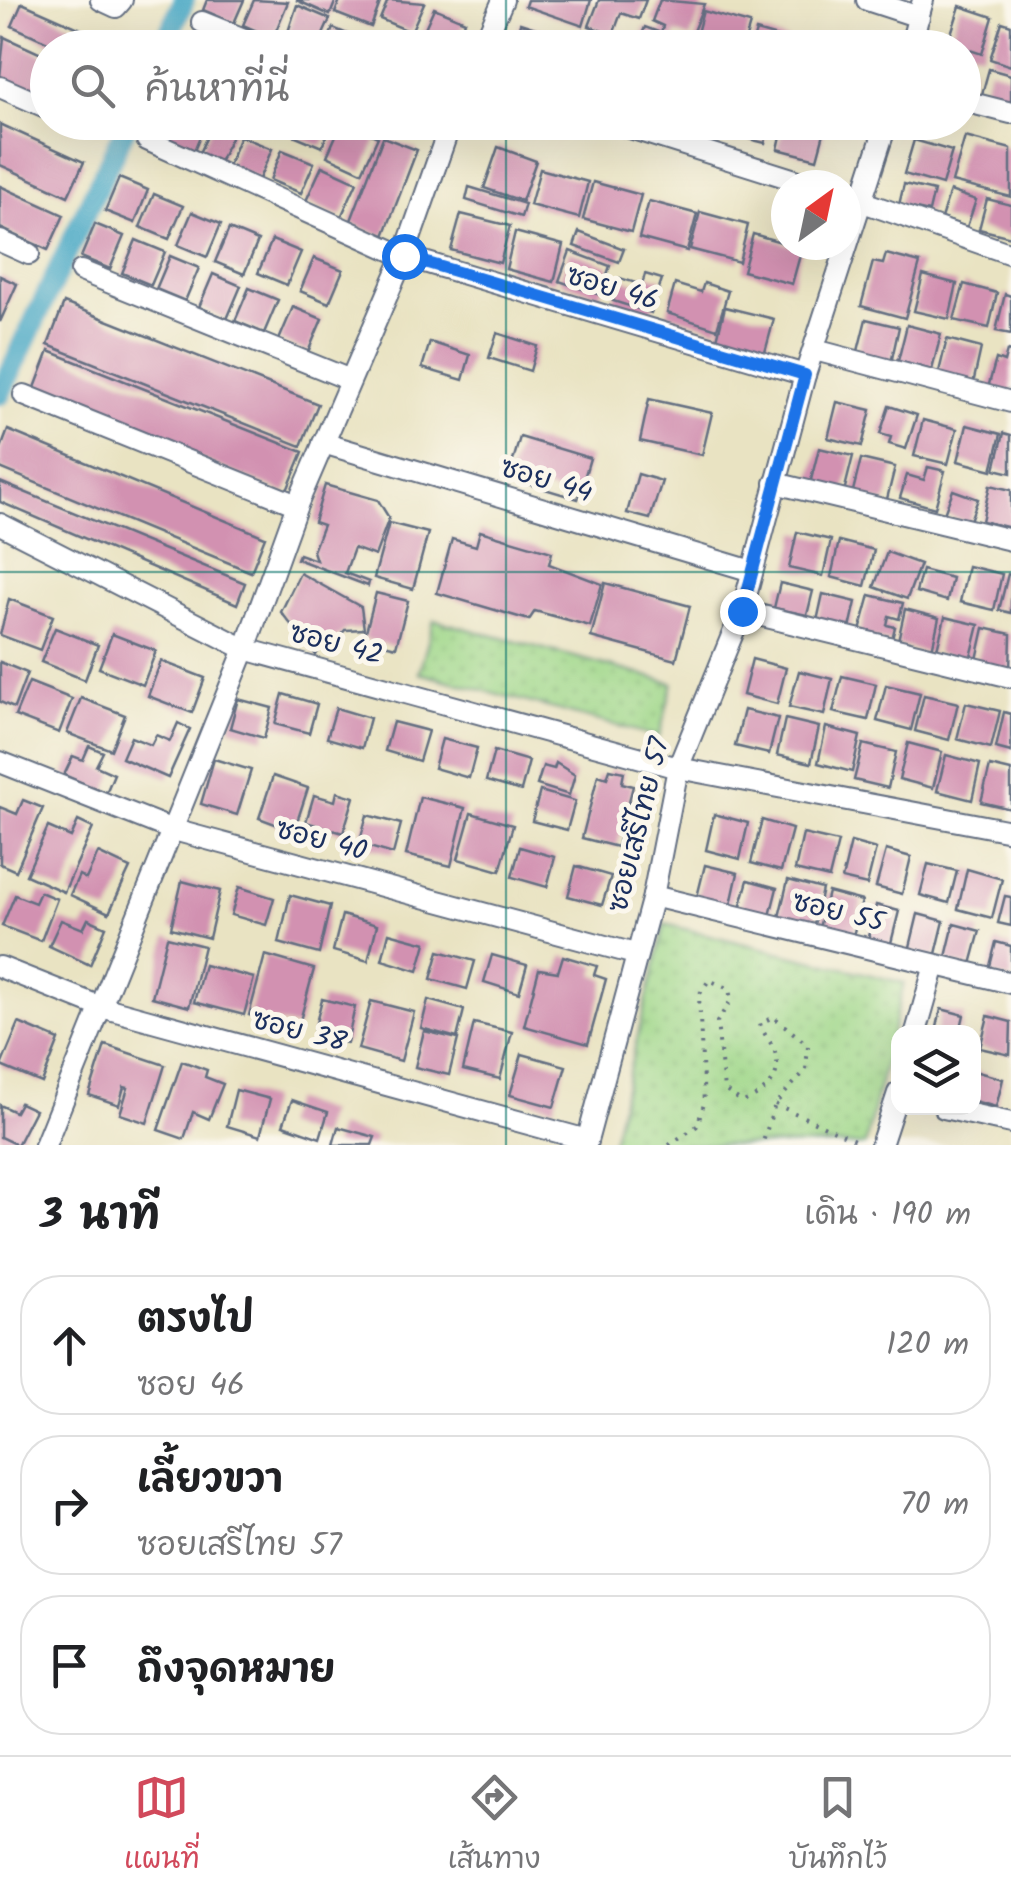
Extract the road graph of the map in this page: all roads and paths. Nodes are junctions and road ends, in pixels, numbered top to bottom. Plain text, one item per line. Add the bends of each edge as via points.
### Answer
1 (100, 0) edge
2 (122, 0) edge
3 (502, 0) edge
4 (867, 0) edge
5 (921, 8) edge
6 (202, 22) dead end
7 (222, 30) edge
8 (490, 30) edge
9 (0, 87) edge
10 (30, 100) edge
11 (981, 105) edge
12 (1011, 113) edge
13 (147, 140) dead end
14 (445, 140) edge
15 (668, 140) edge
16 (879, 140) edge
17 (771, 172) edge
18 (861, 183) edge
19 (861, 201) edge
20 (0, 241) edge
21 (29, 254) dead end
22 (1011, 254) edge
23 (404, 256) junction
24 (838, 260) edge
25 (82, 271) dead end
26 (815, 350) junction
27 (805, 375) junction
28 (348, 379) junction
29 (24, 395) dead end
30 (1011, 402) edge
31 (323, 443) junction
32 (774, 483) junction
33 (297, 504) junction
34 (0, 524) edge
35 (1011, 540) edge
36 (752, 571) junction
37 (742, 611) junction
38 (246, 648) junction
39 (1011, 677) edge
40 (0, 762) edge
41 (678, 768) junction
42 (170, 829) junction
43 (1011, 830) edge
44 (653, 896) junction
45 (635, 954) junction
46 (935, 965) junction
47 (0, 966) edge
48 (1011, 983) edge
49 (98, 1006) junction
50 (918, 1025) edge
51 (775, 1104) junction
52 (891, 1115) edge
53 (975, 1115) edge
54 (1011, 1123) edge
55 (587, 1142) edge
56 (44, 1145) edge
57 (669, 1145) edge
58 (762, 1145) edge
59 (865, 1145) edge
60 (881, 1145) edge

1 - 2 street via 116,7
3 - 8 street
4 - 5 street
6 - 7 street
9 - 10 street
11 - 12 street
13 - 23 street, ซอย 46
14 - 23 street
15 - 17 street
16 - 18 street, ซอยเสรีไทย 57
19 - 22 street
20 - 21 street
23 - 27 street, ซอย 46
23 - 28 street
24 - 26 street, ซอยเสรีไทย 57
25 - 28 street
26 - 27 street, ซอยเสรีไทย 57
26 - 30 street
27 - 32 street, ซอยเสรีไทย 57
28 - 31 street
29 - 33 street
31 - 33 street
31 - 36 street, ซอย 44
32 - 35 street
32 - 36 street, ซอยเสรีไทย 57
33 - 38 street
34 - 38 street, ซอย 42
36 - 37 street, ซอยเสรีไทย 57
37 - 39 street
37 - 41 street, ซอยเสรีไทย 57
38 - 41 street, ซอย 42
38 - 42 street
40 - 42 street, ซอย 40
41 - 43 street, ซอย 42
41 - 44 street, ซอยเสรีไทย 57
42 - 45 street, ซอย 40
42 - 49 street
44 - 45 street, ซอยเสรีไทย 57
44 - 46 street, ซอย 55
45 - 55 street, ซอยเสรีไทย 57
46 - 48 street, ซอย 55
46 - 50 street
47 - 49 street, ซอย 38
49 - 55 street, ซอย 38
49 - 56 street
51 - 57 path via 806,1070 808,1045 774,1017 760,1023 776,1053 774,1078 764,1093 743,1102 724,1090 717,1022 730,989 709,980 699,995 704,1104 697,1126
51 - 58 path
51 - 59 path
52 - 60 street
53 - 54 street

